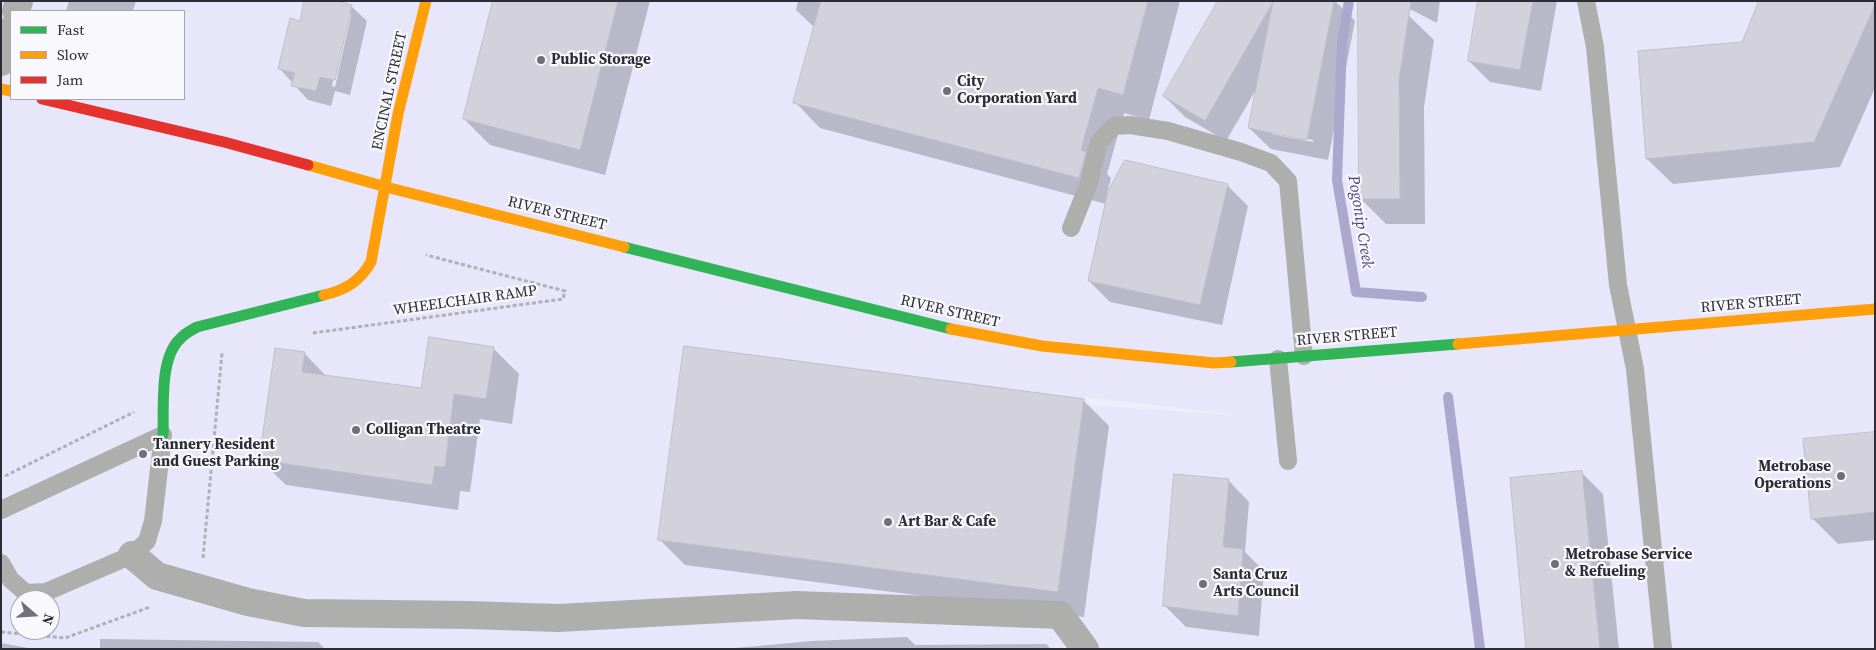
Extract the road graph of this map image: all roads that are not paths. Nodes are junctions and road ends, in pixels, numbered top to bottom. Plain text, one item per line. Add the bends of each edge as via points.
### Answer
1 (426, 1) edge
2 (1586, 1) edge
3 (10, 33) edge
4 (1, 62) edge
5 (46, 100) edge
6 (386, 187) junction
7 (1071, 228) dead end
8 (1875, 309) edge
9 (1628, 328) junction
10 (1304, 356) junction
11 (1278, 359) junction
12 (163, 435) junction
13 (1288, 461) dead end
14 (1, 510) edge
15 (132, 555) junction
16 (1, 563) edge
17 (1085, 649) edge
18 (1663, 649) edge

1 - 6 main road, ENCINAL STREET via 398,114
2 - 9 lane via 1595,47 1618,285
3 - 4 street
5 - 6 main road, RIVER STREET via 224,142
6 - 11 main road, RIVER STREET via 937,326 1042,346 1214,363
6 - 12 main road, ENCINAL STREET via 371,262 352,285 334,293 197,327 181,337 166,362
7 - 10 lane via 1089,183 1099,142 1114,126 1168,131 1271,163 1288,181
8 - 9 main road, RIVER STREET
9 - 10 main road, RIVER STREET
9 - 18 lane via 1635,369
10 - 11 main road, RIVER STREET
11 - 13 lane
12 - 14 lane
12 - 15 lane via 154,522 147,541
15 - 16 lane via 46,592 26,593 11,580
15 - 17 street via 157,576 248,602 304,613 558,618 797,605 1060,615

